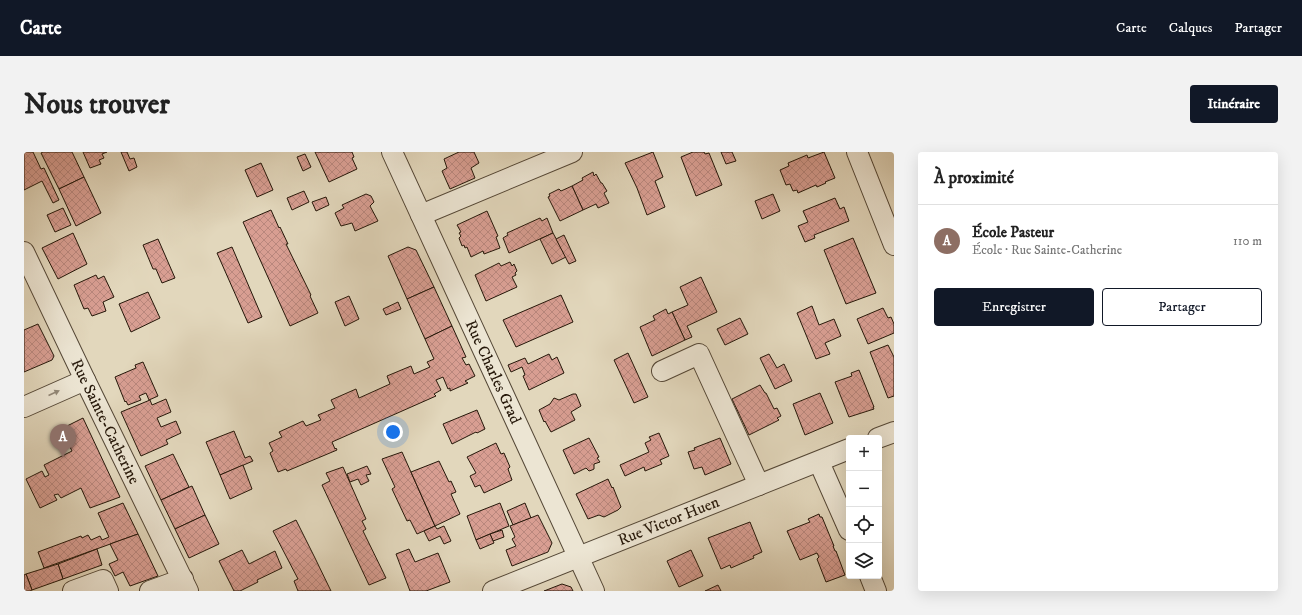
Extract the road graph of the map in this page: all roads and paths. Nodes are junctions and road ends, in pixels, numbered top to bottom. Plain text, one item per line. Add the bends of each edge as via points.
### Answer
1 (392, 152) edge
2 (572, 152) edge
3 (857, 152) edge
4 (421, 215) junction
5 (894, 245) edge
6 (24, 252) edge
7 (662, 371) dead end
8 (85, 380) junction
9 (24, 407) edge
10 (894, 432) edge
11 (882, 436) edge
12 (846, 450) edge
13 (819, 462) junction
14 (759, 485) junction
15 (846, 523) edge
16 (578, 557) junction
17 (871, 579) edge
18 (185, 585) edge
19 (73, 591) edge
20 (108, 591) edge
21 (150, 591) edge
22 (493, 591) edge
23 (594, 591) edge
24 (876, 591) edge

1 - 4 street, Rue Charles Grad
2 - 4 street
3 - 5 street
4 - 16 street, Rue Charles Grad
6 - 8 street, Rue Sainte-Catherine
7 - 14 street via 699,354
9 -> 8 street
8 - 18 street, Rue Sainte-Catherine
10 - 11 street
12 - 13 street, Rue Victor Huen
13 - 14 street, Rue Victor Huen
13 - 15 street
14 - 16 street, Rue Victor Huen
16 - 22 street, Rue Victor Huen
16 - 23 street, Rue Charles Grad
17 - 24 street
18 - 21 street
19 - 20 street via 103,580

